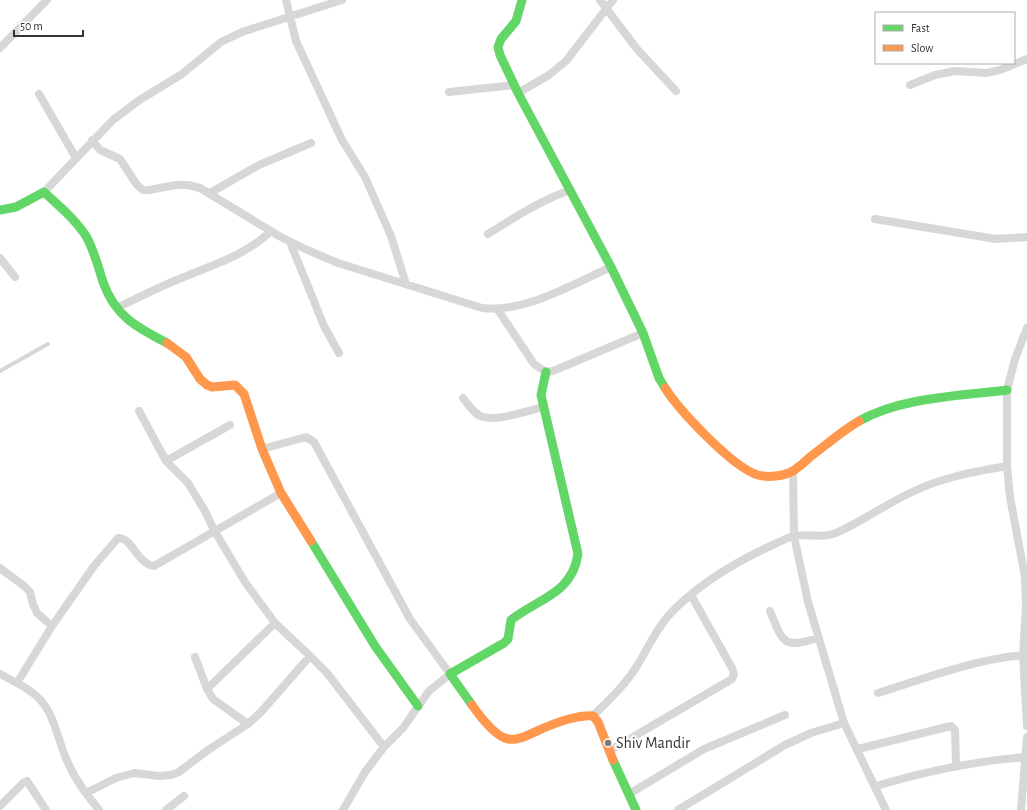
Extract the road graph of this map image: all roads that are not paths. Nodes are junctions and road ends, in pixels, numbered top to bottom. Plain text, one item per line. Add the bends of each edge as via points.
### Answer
1 (47, 0) edge
2 (286, 0) edge
3 (342, 0) edge
4 (522, 0) edge
5 (600, 0) edge
6 (613, 0) edge
7 (606, 8) junction
8 (290, 16) junction
9 (0, 48) edge
10 (1027, 59) edge
11 (1015, 64) edge
12 (1015, 64) edge
13 (910, 85) dead end
14 (516, 89) junction
15 (676, 91) dead end
16 (449, 92) dead end
17 (39, 94) dead end
18 (92, 140) junction
19 (311, 143) dead end
20 (76, 158) junction
21 (570, 190) junction
22 (44, 192) junction
23 (210, 193) junction
24 (0, 210) edge
25 (876, 219) dead end
26 (271, 231) junction
27 (488, 234) dead end
28 (1027, 237) edge
29 (290, 242) junction
30 (0, 258) edge
31 (611, 267) junction
32 (15, 277) dead end
33 (406, 284) junction
34 (117, 308) junction
35 (498, 310) junction
36 (1027, 328) edge
37 (643, 333) junction
38 (48, 344) dead end
39 (339, 353) dead end
40 (0, 371) edge
41 (546, 372) junction
42 (1007, 390) junction
43 (463, 398) dead end
44 (543, 408) junction
45 (139, 411) dead end
46 (230, 426) dead end
47 (262, 449) junction
48 (166, 461) junction
49 (1007, 466) junction
50 (793, 471) junction
51 (281, 493) junction
52 (214, 530) junction
53 (794, 536) junction
54 (0, 568) edge
55 (691, 595) junction
56 (770, 612) dead end
57 (275, 623) junction
58 (52, 626) junction
59 (818, 638) junction
60 (1023, 655) junction
61 (310, 656) junction
62 (195, 657) dead end
63 (0, 674) edge
64 (450, 674) junction
65 (18, 682) junction
66 (207, 689) junction
67 (878, 693) dead end
68 (418, 706) junction
69 (785, 715) dead end
70 (593, 716) junction
71 (248, 724) junction
72 (844, 724) junction
73 (1027, 726) edge
74 (1027, 737) edge
75 (384, 747) junction
76 (858, 749) junction
77 (609, 750) junction
78 (1026, 757) edge
79 (956, 765) junction
80 (876, 786) junction
81 (86, 793) junction
82 (629, 794) junction
83 (184, 796) dead end
84 (0, 806) edge
85 (46, 810) edge
86 (99, 810) edge
87 (166, 810) edge
88 (343, 810) edge
89 (636, 810) edge
90 (678, 810) edge
91 (886, 810) edge
92 (1021, 810) edge

1 - 9 street
2 - 8 street
3 - 8 street
4 - 14 street via 516,21 501,39 498,47
5 - 7 street
6 - 7 street
7 - 14 street via 566,61 549,75
7 - 15 street via 637,49
8 - 18 street via 221,42 182,74 138,101
8 - 33 street via 296,41 322,98 342,140 365,177 391,236
10 - 12 street
11 - 13 street via 986,74 955,71 935,75
14 - 16 street
14 - 21 street
17 - 20 street
18 - 20 street
18 - 23 street via 100,150 120,159 143,190 188,184
19 - 23 street via 259,165
20 - 22 street
21 - 27 street via 545,199
21 - 31 street
22 - 24 street via 16,207
22 - 34 street via 84,232 96,258 103,286
23 - 26 street
25 - 28 street via 996,239
26 - 29 street
26 - 34 street via 244,252 182,277
29 - 33 street via 338,262
29 - 39 street via 324,326
30 - 32 street
31 - 35 street via 533,301
31 - 37 street
33 - 35 street via 482,308
34 - 47 street via 125,318 185,355 208,385 229,383 240,388
35 - 41 street via 534,364
36 - 42 street
37 - 41 street
37 - 50 street via 659,378 674,402 694,424 740,464 757,475 771,477
38 - 40 lane
41 - 44 street via 541,395
42 - 49 street
42 - 50 street via 905,404 870,415 849,427
43 - 44 street via 474,412 482,417 492,418
44 - 64 street via 578,554 578,566 572,577 562,586 511,620 508,639 504,643
45 - 48 street
46 - 48 street
47 - 51 street
47 - 64 street via 306,437 314,442 406,613
48 - 52 street via 188,483
49 - 53 street via 953,476 930,484 834,534 818,537
49 - 60 street via 1025,578
50 - 53 street
51 - 52 street
51 - 68 street via 375,646
52 - 57 street via 245,582
52 - 58 street via 154,566 143,562 126,540 118,538 94,566
53 - 55 street via 742,560
53 - 59 street
54 - 58 street via 30,592 37,613
55 - 70 street via 652,636 636,666 618,691
55 - 77 street via 732,668 732,679
56 - 59 street via 783,639 791,644
57 - 61 street
57 - 66 street
58 - 65 street
59 - 72 street
60 - 67 street via 972,663
60 - 73 street
61 - 71 street
61 - 75 street via 327,673
62 - 66 street
63 - 65 street
64 - 68 street via 429,691
64 - 70 street via 485,723 506,738 522,739 551,724 586,715
65 - 81 street via 32,690 50,712 68,764
66 - 71 street via 220,705
68 - 75 street via 403,728
69 - 82 street via 704,750
70 - 77 street
71 - 81 street via 179,772 159,776 134,773 116,778
72 - 76 street
72 - 90 street via 811,732 785,745
74 - 78 street
75 - 88 street via 365,772
76 - 79 street via 951,726 955,730
76 - 80 street
77 - 82 street
78 - 79 street
78 - 92 street
79 - 80 street
80 - 91 street
81 - 86 street
82 - 89 street
83 - 87 street
84 - 85 street via 27,781

